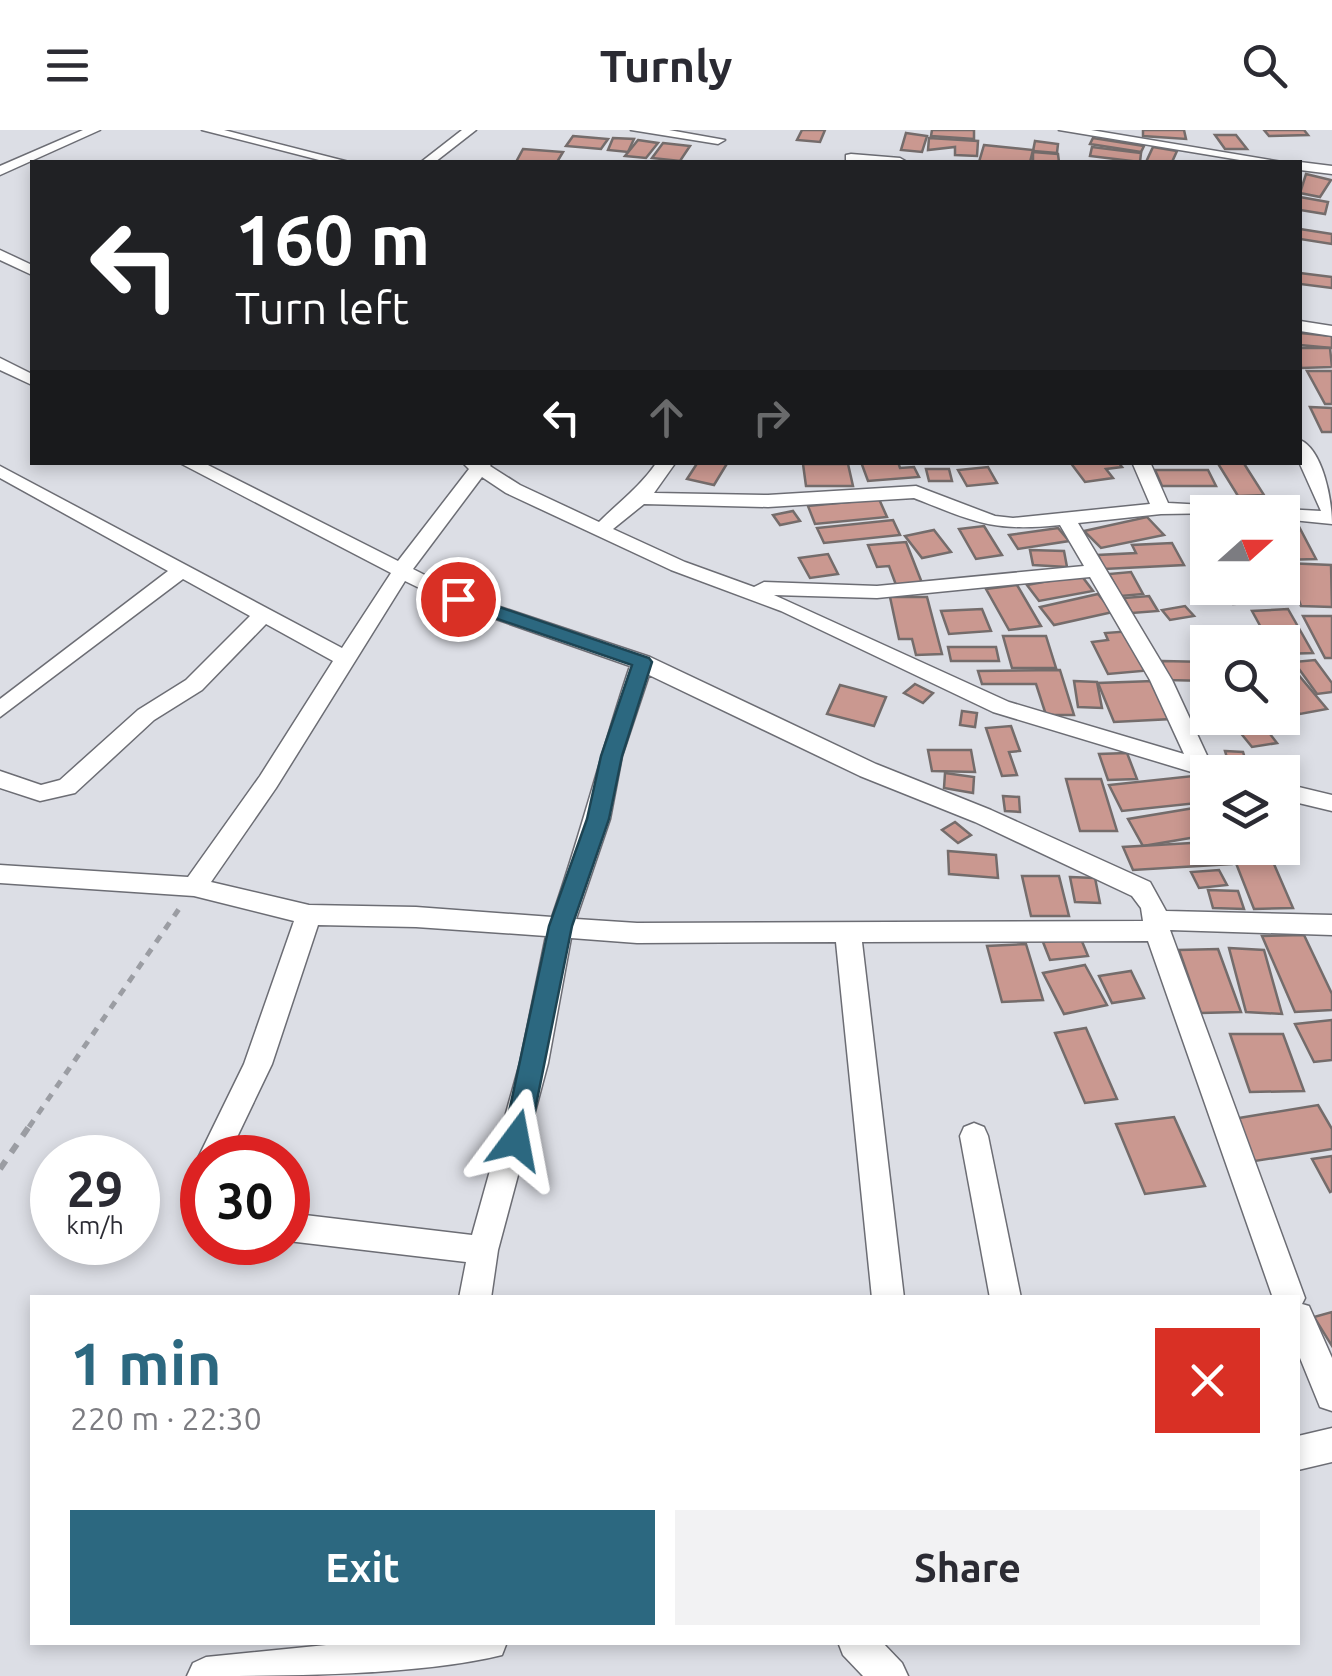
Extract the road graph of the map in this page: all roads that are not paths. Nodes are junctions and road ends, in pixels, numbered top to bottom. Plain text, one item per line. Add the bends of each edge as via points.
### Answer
1 (94, 130) edge
2 (208, 130) edge
3 (466, 130) edge
4 (637, 130) edge
5 (1065, 130) edge
6 (1200, 130) edge
7 (718, 140) dead end
8 (0, 151) edge
9 (32, 158) junction
10 (851, 158) dead end
11 (1206, 158) edge
12 (45, 160) edge
13 (334, 160) edge
14 (429, 160) edge
15 (876, 160) edge
16 (1240, 160) edge
17 (1302, 166) edge
18 (1332, 170) edge
19 (0, 171) edge
20 (0, 254) edge
21 (30, 270) edge
22 (1302, 326) edge
23 (1332, 331) edge
24 (0, 363) edge
25 (30, 379) edge
26 (1302, 449) edge
27 (192, 465) edge
28 (477, 465) edge
29 (479, 465) edge
30 (665, 465) edge
31 (1143, 465) edge
32 (0, 472) edge
33 (641, 498) junction
34 (1160, 508) junction
35 (1190, 509) edge
36 (1300, 514) edge
37 (1332, 516) edge
38 (1067, 521) junction
39 (601, 530) junction
40 (405, 569) junction
41 (180, 571) junction
42 (1093, 571) junction
43 (738, 586) junction
44 (262, 616) junction
45 (346, 659) junction
46 (642, 662) junction
47 (0, 710) edge
48 (1201, 755) edge
49 (1190, 764) edge
50 (0, 779) edge
51 (1300, 795) edge
52 (1332, 803) edge
53 (0, 874) edge
54 (194, 887) junction
55 (309, 916) junction
56 (1332, 925) edge
57 (560, 926) junction
58 (1157, 926) junction
59 (848, 931) junction
60 (223, 1135) edge
61 (974, 1136) dead end
62 (310, 1230) edge
63 (483, 1250) junction
64 (476, 1295) edge
65 (888, 1295) edge
66 (1005, 1295) edge
67 (1288, 1295) edge
68 (1300, 1322) edge
69 (1332, 1395) edge
70 (1332, 1446) edge
71 (1300, 1453) edge
72 (478, 1645) edge
73 (859, 1645) edge
74 (434, 1656) edge
75 (206, 1676) edge
76 (890, 1676) edge

1 - 9 street
2 - 13 street
3 - 14 street
4 - 7 street
5 - 11 street
6 - 11 street
8 - 9 street
9 - 12 street
9 - 19 street
10 - 15 street
11 - 16 street
17 - 18 street
20 - 21 street
22 - 23 street
24 - 25 street
26 - 37 street
27 - 40 street
28 - 40 street
29 - 39 street via 513,489
30 - 33 street
31 - 34 street
32 - 41 street
33 - 38 street via 768,501 916,492 1012,524
33 - 39 street
34 - 35 street
34 - 38 street
36 - 37 street
38 - 42 street
39 - 43 street
40 - 45 street
40 - 46 street via 489,611
41 - 44 street
41 - 47 street
42 - 43 street via 876,592
42 - 48 street
43 - 49 street via 1001,707
44 - 45 street
44 - 50 street via 194,686 146,715 68,787 40,793
45 - 54 street
46 - 57 street
46 - 58 street via 868,770 1110,872 1142,889
51 - 52 street
53 - 54 street
54 - 55 street
55 - 57 street
55 - 60 street via 258,1064
56 - 58 street
57 - 59 street via 690,934
57 - 63 street via 516,1140
58 - 59 street
58 - 67 street
59 - 65 street
61 - 66 street
62 - 63 street
63 - 64 street
68 - 69 street
70 - 71 street
72 - 74 street
73 - 76 street
74 - 75 street

